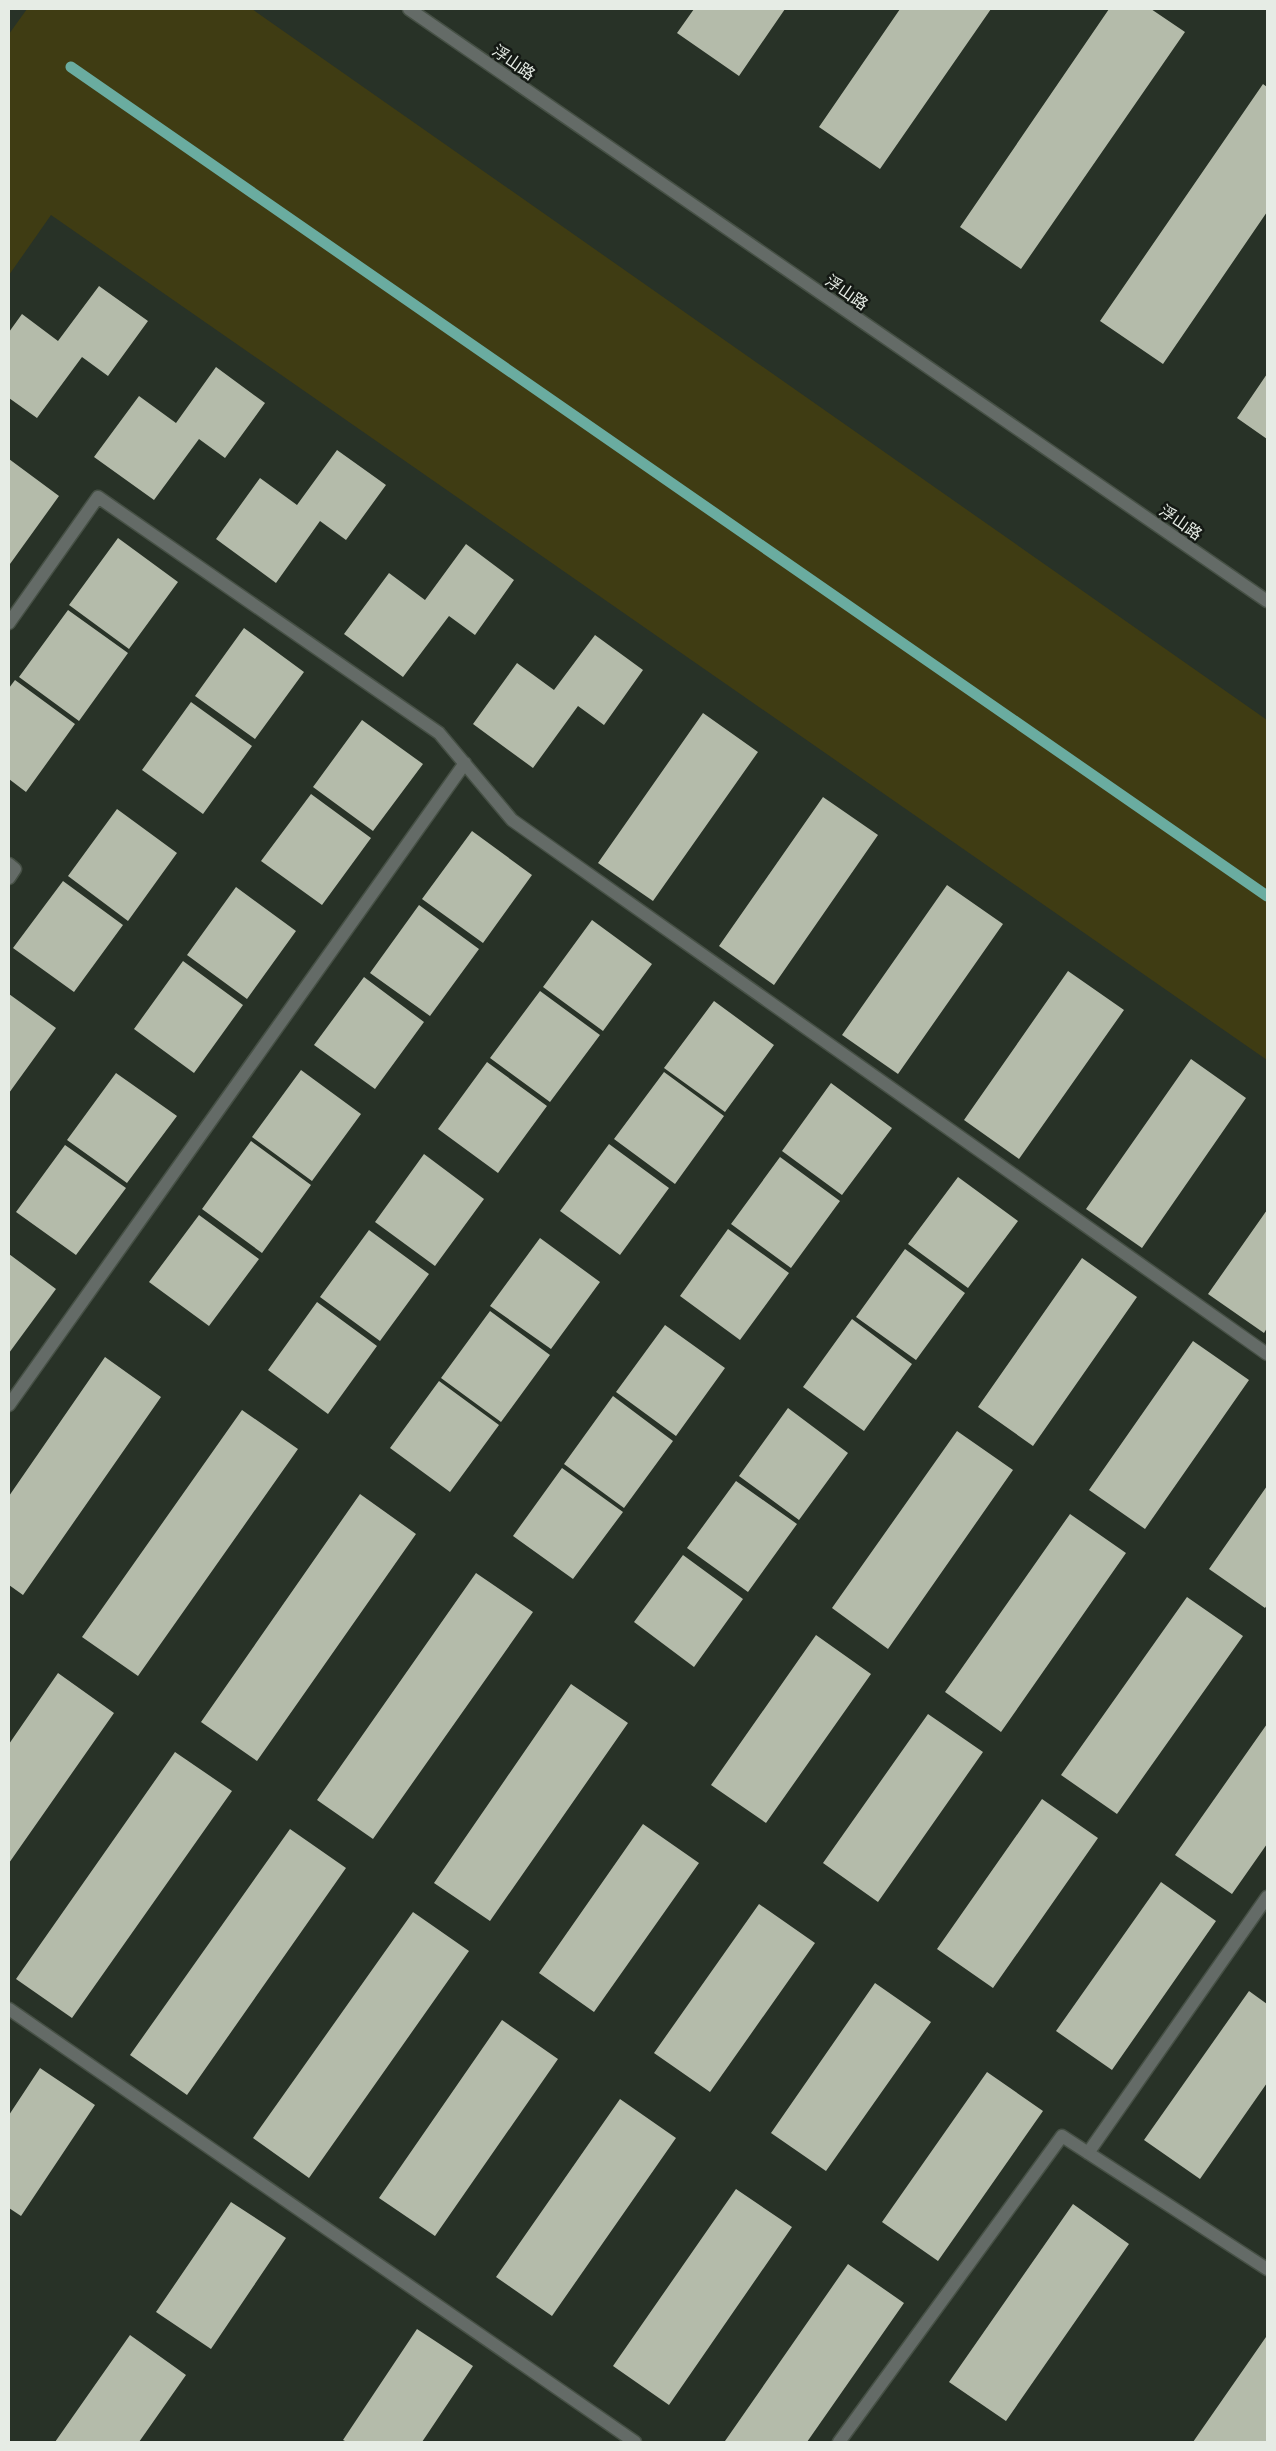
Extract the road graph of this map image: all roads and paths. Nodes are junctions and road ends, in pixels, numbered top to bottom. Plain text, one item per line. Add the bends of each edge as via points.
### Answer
1 (409, 9) edge
2 (1267, 602) edge
3 (9, 623) edge
4 (464, 763) junction
5 (9, 864) edge
6 (9, 878) edge
7 (1267, 1354) edge
8 (9, 1405) edge
9 (1267, 1897) edge
10 (9, 2009) edge
11 (1088, 2152) junction
12 (1267, 2269) edge
13 (636, 2442) edge
14 (840, 2442) edge

1 - 2 street, 浮山路
3 - 4 street via 98,497 439,734
4 - 7 street via 512,820
4 - 8 street
5 - 6 street via 15,868
9 - 11 street
10 - 13 street
11 - 12 street
11 - 14 street via 1062,2136

